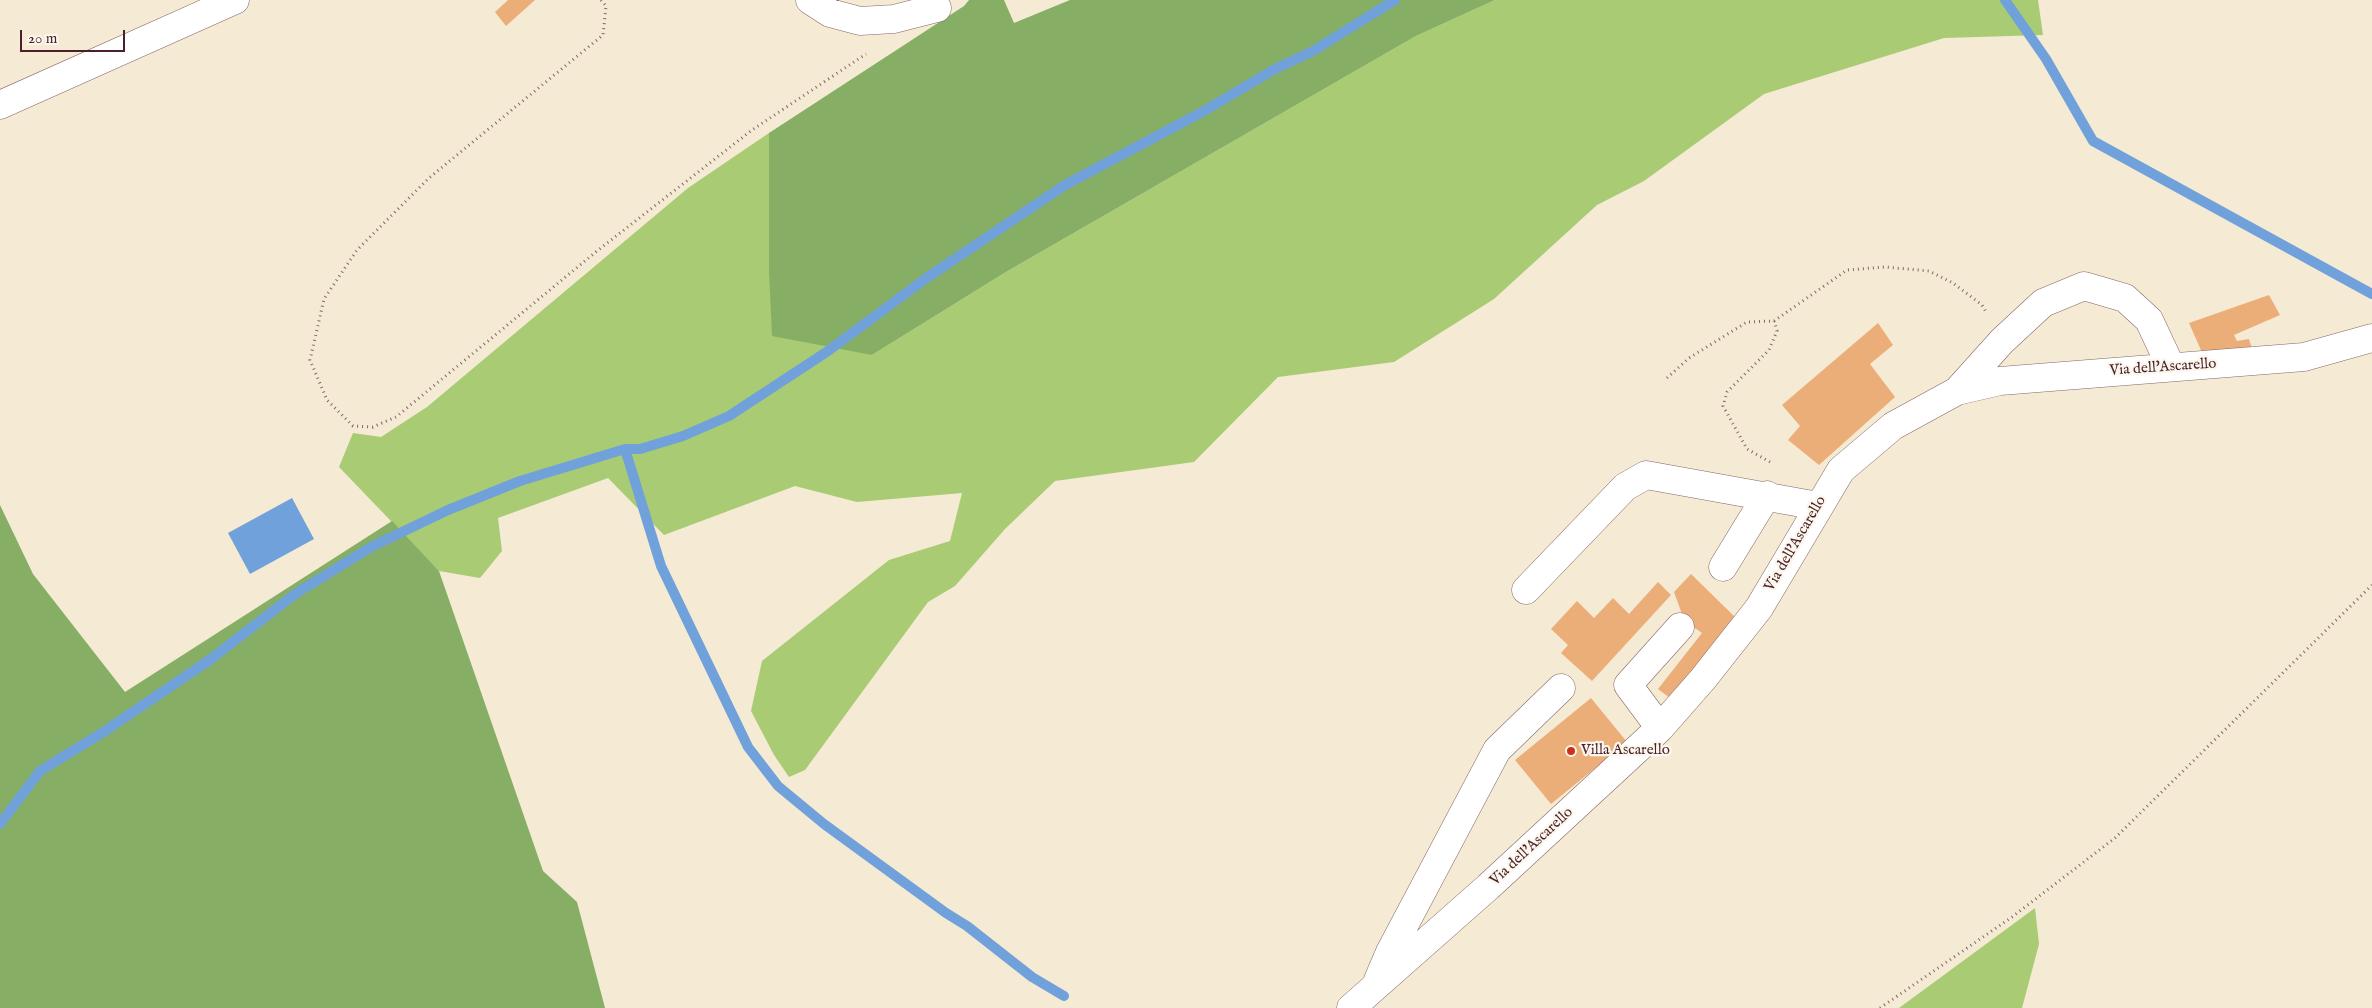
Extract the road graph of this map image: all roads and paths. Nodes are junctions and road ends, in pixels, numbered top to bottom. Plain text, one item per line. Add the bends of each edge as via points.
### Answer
1 (235, 0) edge
2 (601, 0) edge
3 (810, 0) edge
4 (937, 8) dead end
5 (873, 50) dead end
6 (0, 105) edge
7 (1774, 321) junction
8 (2372, 338) edge
9 (2002, 341) junction
10 (2172, 367) junction
11 (1666, 378) dead end
12 (1957, 390) junction
13 (1773, 464) dead end
14 (1767, 495) junction
15 (1818, 506) junction
16 (1723, 567) dead end
17 (2372, 585) edge
18 (1526, 590) dead end
19 (1680, 627) dead end
20 (1560, 688) dead end
21 (1660, 728) junction
22 (1374, 988) junction
23 (1351, 1008) edge
24 (1880, 1008) edge

1 - 6 street
2 - 5 path via 606,6 602,35 429,178 357,250 324,299 310,360 327,400 353,426 373,427 396,417 596,251 752,130
3 - 4 street via 830,13 860,21 894,19
7 - 9 path via 1848,270 1884,267 1929,271 1953,283 1982,305
7 - 11 path via 1747,322 1688,358
7 - 13 path via 1777,331 1769,350 1727,392 1723,406 1747,449
8 - 10 street, Via dell'Ascarello via 2304,357
9 - 10 street via 2043,303 2084,286 2125,298 2143,314
9 - 12 street
10 - 12 street, Via dell'Ascarello via 2000,381
12 - 15 street, Via dell'Ascarello via 1893,426 1841,470
14 - 15 street
14 - 16 street
14 - 18 street via 1646,475 1626,487
15 - 21 street, Via dell'Ascarello via 1759,608 1703,680
17 - 24 path via 2115,838 2012,917
19 - 21 street via 1628,685
20 - 22 street via 1497,750
21 - 22 street, Via dell'Ascarello
22 - 23 street, Via dell'Ascarello

